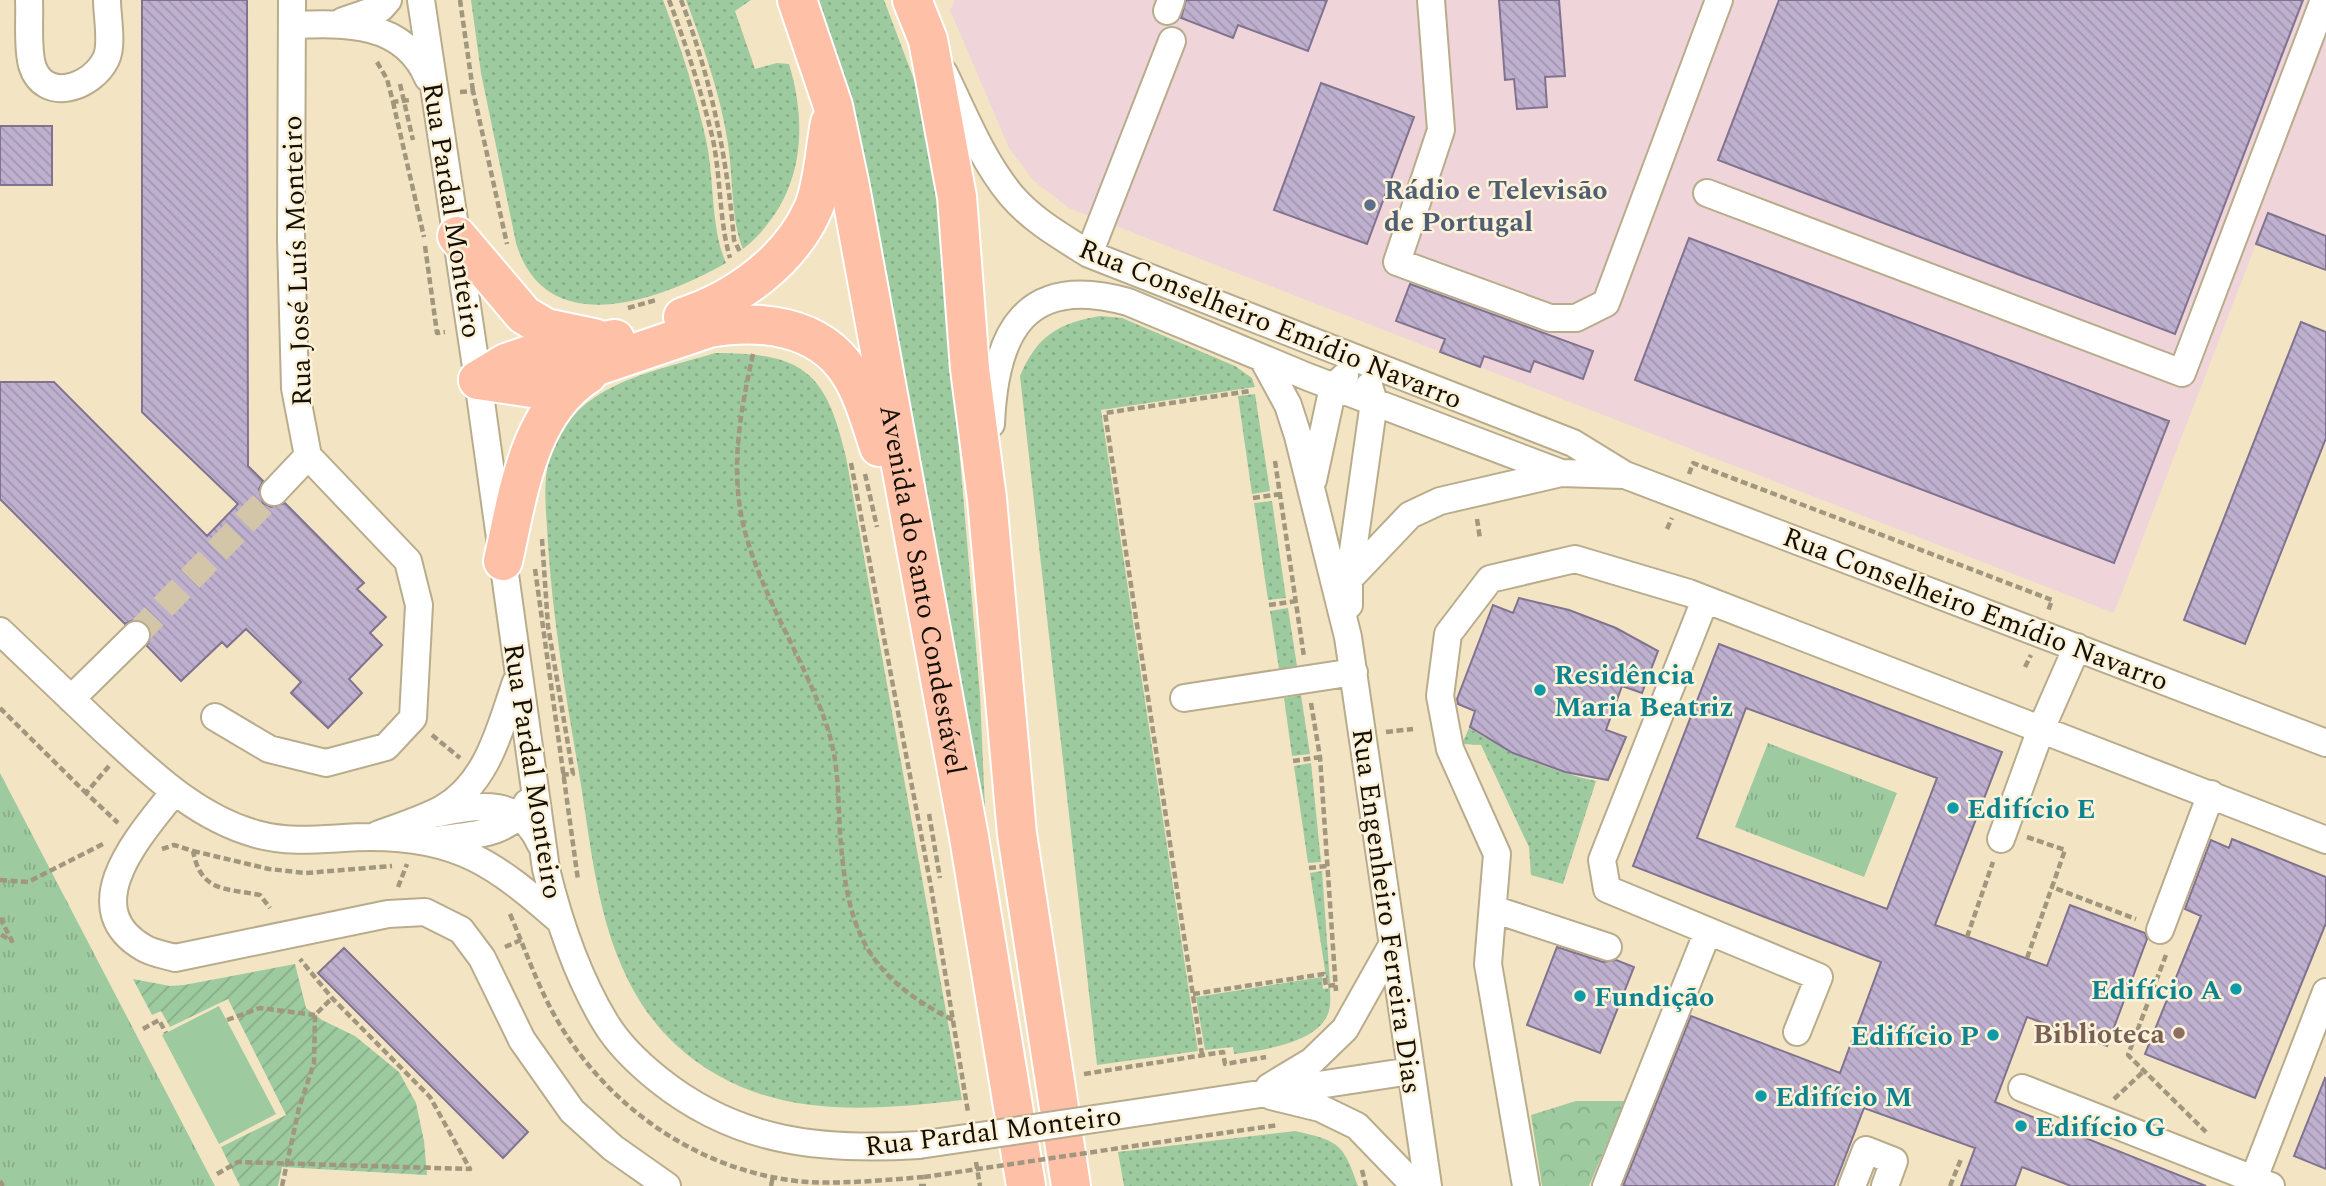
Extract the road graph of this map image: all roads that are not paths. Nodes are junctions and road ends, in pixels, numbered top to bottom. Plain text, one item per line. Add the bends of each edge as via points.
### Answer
1 (29, 0) edge
2 (107, 0) edge
3 (388, 0) edge
4 (421, 0) edge
5 (797, 0) edge
6 (912, 0) edge
7 (1431, 0) edge
8 (1719, 0) edge
9 (2324, 0) edge
10 (292, 12) edge
11 (328, 24) junction
12 (928, 40) junction
13 (1172, 41) dead end
14 (448, 94) junction
15 (833, 106) junction
16 (1707, 193) dead end
17 (457, 236) junction
18 (1089, 254) junction
19 (612, 338) junction
20 (1263, 359) junction
21 (1362, 361) junction
22 (478, 380) junction
23 (1333, 387) junction
24 (1374, 402) junction
25 (308, 456) junction
26 (1561, 473) junction
27 (1625, 475) junction
28 (1312, 483) junction
29 (274, 492) tunnel mouth
30 (987, 499) junction
31 (897, 543) junction
32 (518, 558) junction
33 (1349, 579) junction
34 (1705, 600) junction
35 (0, 631) edge
36 (136, 635) tunnel mouth
37 (1348, 637) junction
38 (2077, 647) junction
39 (1353, 672) junction
40 (518, 677) junction
41 (1184, 698) dead end
42 (71, 699) junction
43 (215, 717) dead end
44 (2041, 729) junction
45 (2326, 743) edge
46 (532, 778) junction
47 (174, 792) junction
48 (2211, 794) junction
49 (520, 815) junction
50 (2003, 834) road end
51 (2326, 839) edge
52 (422, 840) junction
53 (543, 848) junction
54 (1493, 909) junction
55 (559, 920) junction
56 (2160, 930) road end
57 (1708, 931) junction
58 (1391, 947) junction
59 (1608, 947) dead end
60 (2326, 992) edge
61 (1797, 1032) dead end
62 (1411, 1071) junction
63 (2022, 1088) dead end
64 (1259, 1093) junction
65 (2258, 1184) edge
66 (667, 1186) edge
67 (1026, 1186) edge
68 (1071, 1186) edge
69 (1415, 1186) edge
70 (1428, 1186) edge
71 (1526, 1186) edge
72 (1606, 1186) edge
73 (1852, 1186) edge
74 (1885, 1186) edge

1 - 2 street via 32,66 47,84 72,89 91,79 108,57
3 - 11 street via 381,8 352,20
4 - 14 street, Rua Pardal Monteiro
5 - 15 highway, Avenida do Santo Condestável
6 - 12 highway, Avenida do Santo Condestável
7 - 8 street via 1441,130 1397,262 1550,318 1576,318 1606,303
9 - 16 street via 2182,373
10 - 11 street
10 - 25 street, Rua José Luís Monteiro via 295,388
11 - 14 street via 377,29 404,43
12 - 18 street, Rua Conselheiro Emídio Navarro via 985,156 1012,196 1045,226
12 - 30 highway, Avenida do Santo Condestável via 957,197 970,369
13 - 18 street
14 - 17 street, Rua Pardal Monteiro
15 - 19 highway via 814,207 776,261 703,311
15 - 31 highway, Avenida do Santo Condestável
17 - 19 highway via 524,315 546,328 576,336
17 - 22 street, Rua Pardal Monteiro
18 - 21 street, Rua Conselheiro Emídio Navarro
19 - 22 highway via 532,388
19 - 31 highway via 733,323 786,327 810,337 849,372
19 - 32 highway via 544,422 528,456
20 - 23 street, Rua Conselheiro Emídio Navarro
20 - 28 street via 1288,405
20 - 30 street, Rua Conselheiro Emídio Navarro via 1100,294 1059,296 1035,306 1001,350 993,381
21 - 23 street
21 - 24 street
21 - 27 street, Rua Conselheiro Emídio Navarro via 1573,443
22 - 32 street, Rua Pardal Monteiro
23 - 24 street, Rua Conselheiro Emídio Navarro
23 - 28 street, Rua Engenheiro Ferreira Dias
24 - 26 street, Rua Conselheiro Emídio Navarro
24 - 33 street, Rua Engenheiro Ferreira Dias
25 - 29 street
25 - 43 street via 408,561 419,605 413,718 386,747 326,763 269,750
26 - 27 street, Rua Conselheiro Emídio Navarro
26 - 33 street via 1440,501 1410,515
27 - 38 street, Rua Conselheiro Emídio Navarro
28 - 37 street, Rua Engenheiro Ferreira Dias
30 - 68 highway, Avenida do Santo Condestável via 1017,834
31 - 67 highway, Avenida do Santo Condestável via 972,850
32 - 40 street, Rua Pardal Monteiro
33 - 37 street, Rua Engenheiro Ferreira Dias
34 - 44 street
34 - 54 street via 1574,559 1490,579 1448,634 1440,696 1450,750 1497,854
34 - 57 street via 1602,860 1607,889
35 - 42 street
36 - 42 street
37 - 39 street, Rua Engenheiro Ferreira Dias
38 - 44 street
38 - 45 street, Rua Conselheiro Emídio Navarro
39 - 41 street
39 - 58 street, Rua Engenheiro Ferreira Dias
40 - 46 street, Rua Pardal Monteiro
40 - 52 street via 476,779
42 - 47 street
44 - 48 street
44 - 50 street
46 - 49 street
46 - 53 street, Rua Pardal Monteiro
47 - 52 street via 227,824 256,834 313,841
47 - 66 street via 124,858 114,888 113,911 123,931 144,949 175,958 363,918 425,912 461,930 482,958 522,1040 572,1111 613,1148
48 - 51 street
48 - 56 street
49 - 52 street via 494,831
49 - 53 street
52 - 55 street via 483,860
53 - 55 street, Rua Pardal Monteiro
54 - 59 street
54 - 71 street via 1488,964
55 - 64 street, Rua Pardal Monteiro, bridge via 578,972 606,1024 640,1065 683,1099 764,1135 856,1149 919,1145
57 - 61 street via 1819,977
57 - 72 street
58 - 62 street, Rua Engenheiro Ferreira Dias
58 - 64 street via 1345,1029 1312,1062
60 - 65 street
62 - 64 street, Rua Pardal Monteiro
62 - 70 street, Rua Engenheiro Ferreira Dias
63 - 65 street
64 - 69 street via 1320,1108 1357,1126
73 - 74 street via 1866,1150 1894,1161

